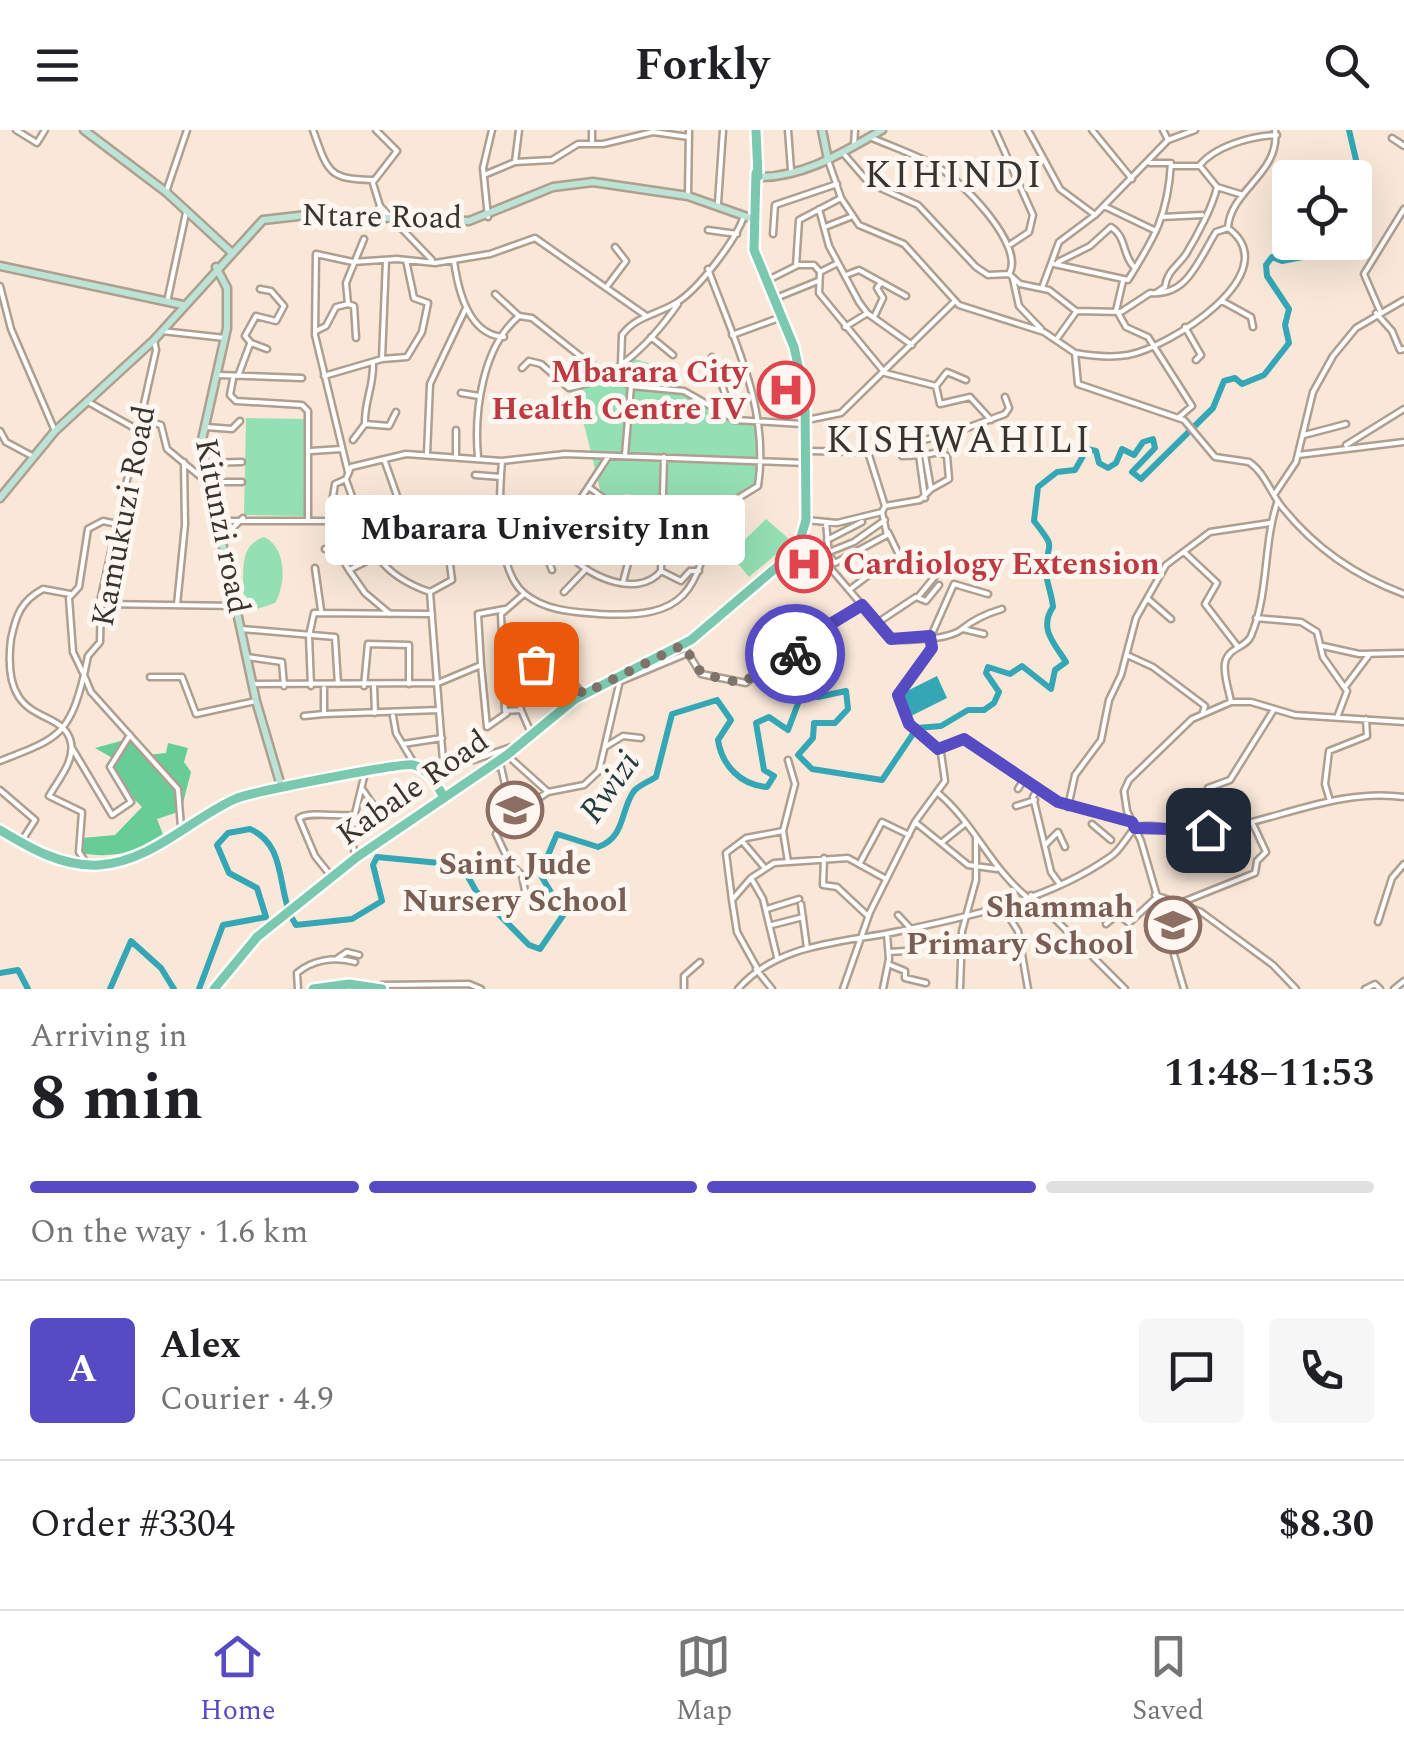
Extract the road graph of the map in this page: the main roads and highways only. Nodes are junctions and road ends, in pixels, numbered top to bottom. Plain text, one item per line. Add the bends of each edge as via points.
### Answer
1 (84, 130) edge
2 (756, 130) edge
3 (822, 130) edge
4 (882, 130) edge
5 (94, 133) edge
6 (828, 160) junction
7 (756, 176) junction
8 (748, 217) junction
9 (755, 236) junction
10 (230, 251) junction
11 (0, 266) edge
12 (216, 267) junction
13 (777, 298) junction
14 (182, 305) junction
15 (807, 421) junction
16 (0, 498) edge
17 (282, 786) junction
18 (443, 795) junction
19 (0, 830) edge
20 (364, 987) edge
21 (214, 989) edge
22 (312, 989) edge
23 (382, 989) edge

1 - 5 main road
2 - 7 main road
3 - 6 main road
4 - 6 main road
5 - 10 main road
6 - 7 main road via 792,174
7 - 8 main road
7 - 9 main road
8 - 9 main road
8 - 10 main road, Ntare Road via 688,196 578,182 488,216 452,222 271,217
9 - 13 main road
9 - 13 main road via 756,256
10 - 12 main road, Ntare Road
11 - 14 main road
12 - 14 main road, Ntare Road
12 - 17 main road, Kitunzi road via 226,288 225,338 202,427 204,464 256,701
13 - 15 main road via 797,356
13 - 15 main road via 804,363
14 - 16 main road, Ntare Road via 154,340 55,430
15 - 18 main road, Kabale Road via 806,520 790,560 686,649 583,694 496,767
17 - 18 main road via 397,762 431,775
17 - 19 main road via 186,822 180,832 130,859 87,864 52,858
18 - 21 main road, Kabale Road via 280,917
20 - 22 main road
20 - 23 main road

